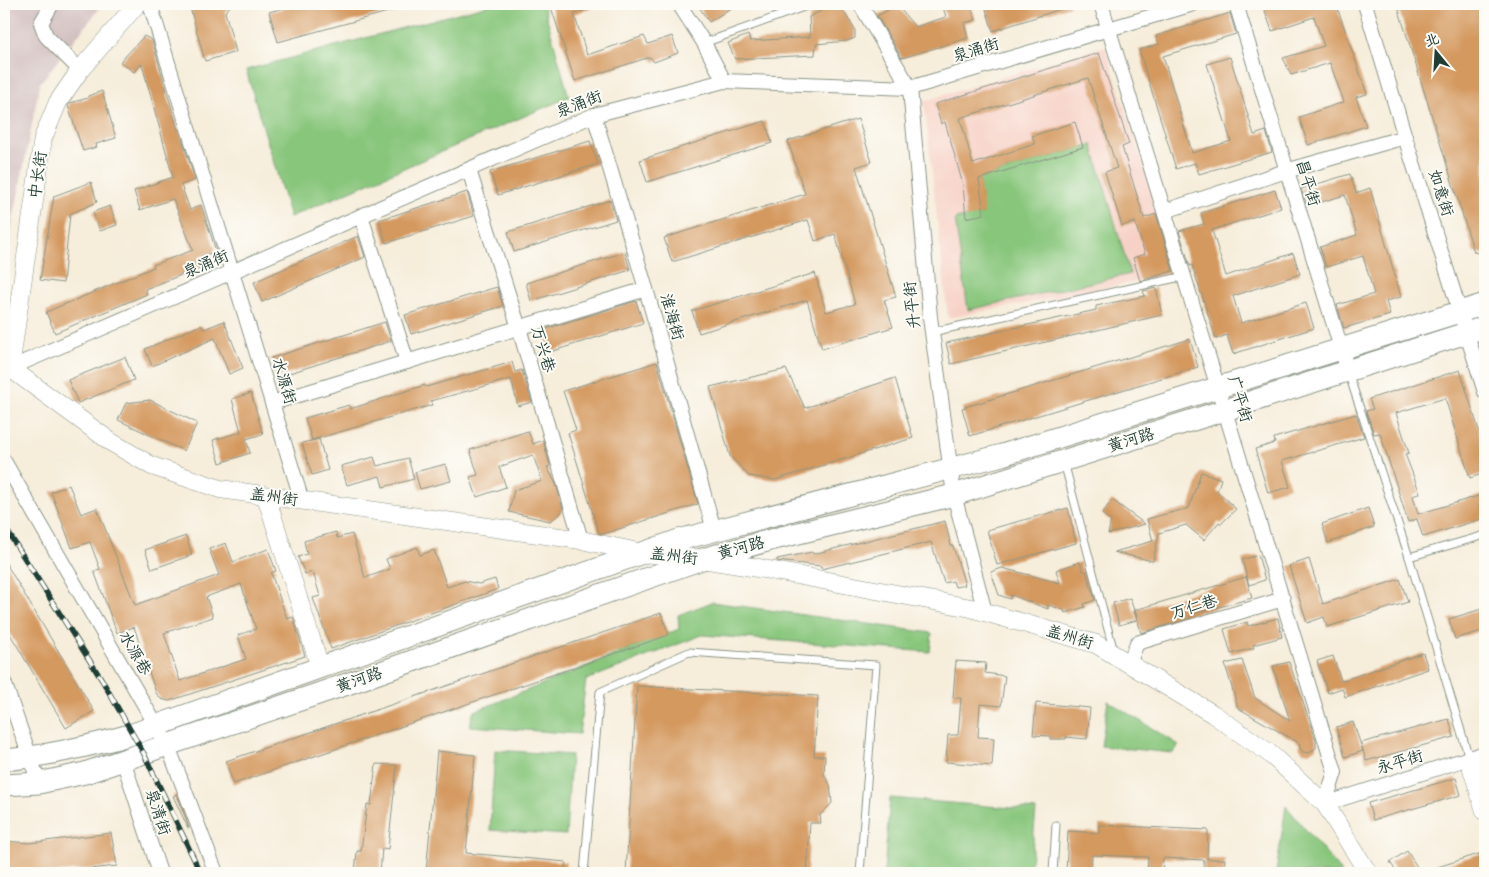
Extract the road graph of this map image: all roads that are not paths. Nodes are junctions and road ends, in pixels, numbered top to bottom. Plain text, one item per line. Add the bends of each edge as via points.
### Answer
1 (52, 4) edge
2 (137, 4) edge
3 (150, 4) edge
4 (679, 4) edge
5 (812, 4) edge
6 (860, 4) edge
7 (1101, 4) edge
8 (1193, 4) edge
9 (1236, 4) edge
10 (1365, 4) edge
11 (1109, 29) junction
12 (704, 42) junction
13 (80, 70) junction
14 (724, 81) junction
15 (910, 88) junction
16 (594, 114) junction
17 (1405, 138) junction
18 (469, 170) junction
19 (1286, 171) junction
20 (1165, 211) junction
21 (361, 216) junction
22 (232, 272) junction
23 (1185, 276) junction
24 (646, 289) junction
25 (1485, 304) edge
26 (1461, 311) junction
27 (519, 328) junction
28 (1476, 330) edge
29 (932, 332) junction
30 (1341, 349) junction
31 (407, 362) junction
32 (7, 370) edge
33 (1348, 371) junction
34 (1218, 387) junction
35 (1485, 392) edge
36 (272, 403) junction
37 (1225, 410) junction
38 (4, 461) edge
39 (1063, 461) junction
40 (950, 469) junction
41 (954, 495) junction
42 (266, 496) junction
43 (302, 501) junction
44 (714, 530) junction
45 (1485, 535) edge
46 (581, 540) junction
47 (644, 553) junction
48 (1409, 557) junction
49 (702, 559) junction
50 (1283, 599) junction
51 (986, 612) junction
52 (1122, 659) junction
53 (320, 667) junction
54 (4, 682) edge
55 (157, 726) junction
56 (168, 746) junction
57 (1477, 756) edge
58 (30, 757) junction
59 (4, 760) edge
60 (123, 760) junction
61 (39, 783) junction
62 (4, 785) edge
63 (1325, 804) junction
64 (1485, 811) edge
65 (1056, 825) dead end
66 (160, 873) edge
67 (216, 873) edge
68 (584, 873) edge
69 (860, 873) edge
70 (1053, 873) edge
71 (1368, 873) edge

1 - 13 street via 41,23 46,36
2 - 13 street, 中长街
3 - 22 street, 水源街
4 - 12 street
5 - 12 lane
6 - 15 street, 升平街
7 - 11 street, 广平街
8 - 11 street, 泉涌街
9 - 19 street, 昌平街
10 - 17 street, 如意街
11 - 15 street, 泉涌街
11 - 20 street, 广平街
12 - 14 street
13 - 32 street, 中长街 via 58,102 43,138
14 - 15 street, 泉涌街
14 - 16 street, 泉涌街
15 - 29 street, 升平街
16 - 18 street, 泉涌街
16 - 24 street, 淮海街
17 - 19 street
17 - 26 street, 如意街
18 - 21 street, 泉涌街
18 - 27 street, 万兴巷
19 - 20 street
19 - 30 street, 昌平街
20 - 23 street, 广平街
21 - 22 street, 泉涌街
21 - 31 street
22 - 32 street, 泉涌街
22 - 36 street, 水源街
23 - 29 lane
23 - 34 street, 广平街
24 - 27 street
24 - 44 street, 淮海街
25 - 26 main road, 黄河路
26 - 28 street, 如意街
26 - 30 main road, 黄河路
27 - 31 street
27 - 46 street, 万兴巷
28 - 33 main road, 黄河路
28 - 35 street, 如意街
29 - 40 street, 升平街
30 - 33 street, 昌平街
30 - 34 main road, 黄河路
31 - 36 street
32 - 42 street, 盖州街 via 111,442 152,466 220,489
33 - 37 main road, 黄河路
33 - 48 lane
34 - 37 street, 广平街
34 - 40 main road, 黄河路
36 - 43 street, 水源街
37 - 39 main road, 黄河路
37 - 50 street, 广平街
38 - 55 street, 水源巷
39 - 41 main road, 黄河路
39 - 52 lane
40 - 41 street, 升平街
40 - 44 main road, 黄河路
41 - 49 main road, 黄河路
41 - 51 street, 升平街
42 - 43 street, 盖州街
42 - 53 street
43 - 46 street, 盖州街
44 - 47 main road, 黄河路
45 - 48 lane
46 - 47 street, 盖州街
47 - 49 street, 盖州街
47 - 53 main road, 黄河路
48 - 57 lane
49 - 51 street, 盖州街
49 - 56 main road, 黄河路
50 - 52 street, 万仁巷 via 1137,643
50 - 63 street, 广平街 via 1335,772
51 - 52 street, 盖州街 via 1096,644
52 - 63 street, 盖州街 via 1213,714 1269,753
53 - 55 main road, 黄河路
54 - 58 street
55 - 56 street, 水源巷
55 - 58 main road, 黄河路 via 82,748
56 - 60 main road, 黄河路
56 - 67 street, 水源巷
57 - 63 street, 永平街
57 - 64 street
58 - 59 main road, 黄河路
58 - 61 street
60 - 61 main road, 黄河路 via 86,773
60 - 66 street, 泉清街
61 - 62 main road, 黄河路
63 - 71 street, 盖州街
65 - 70 lane
68 - 69 lane via 600,692 689,652 876,665

